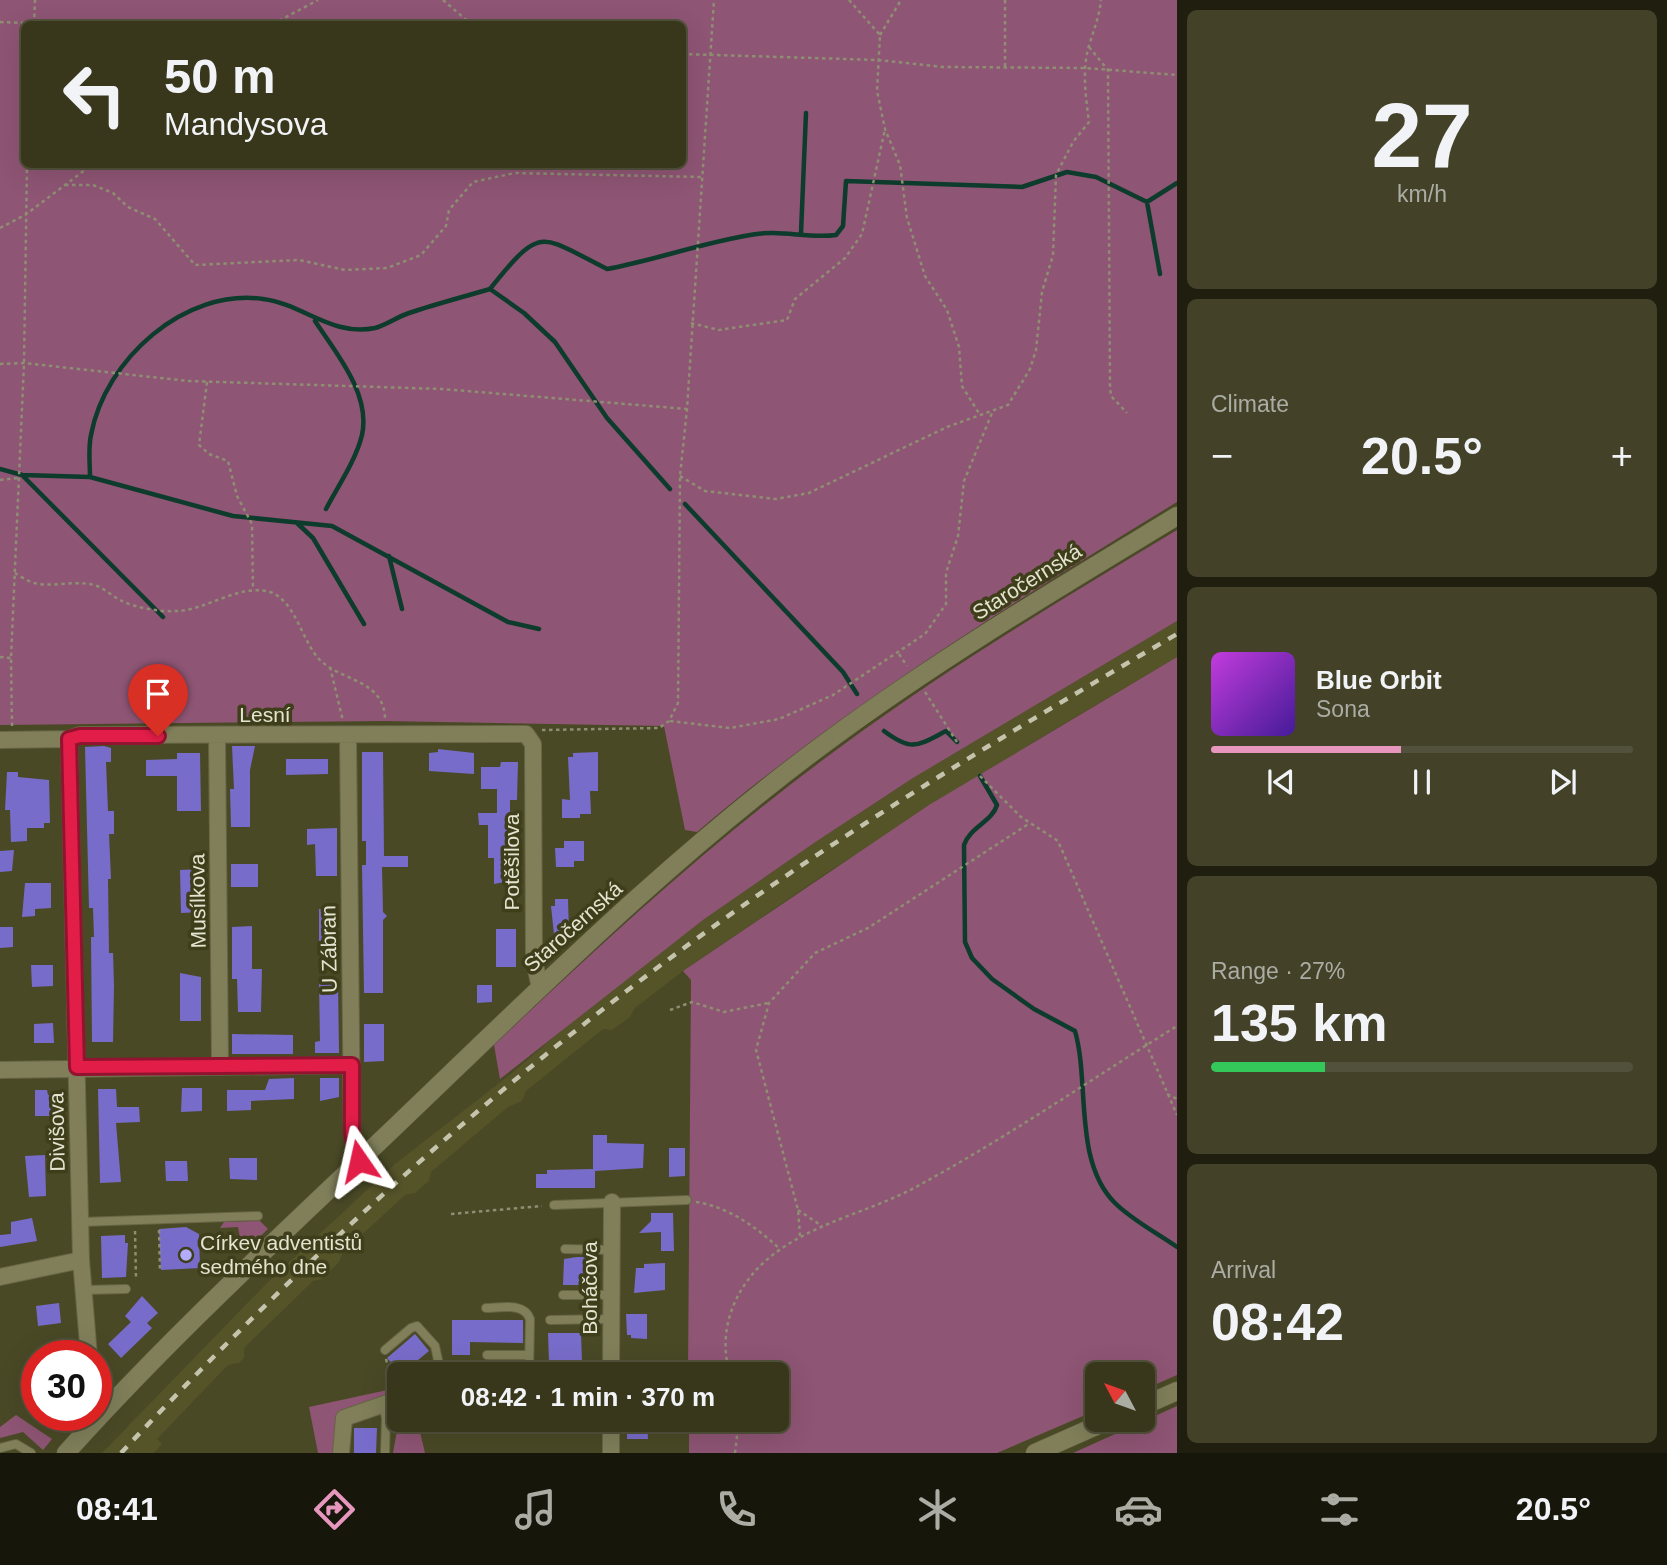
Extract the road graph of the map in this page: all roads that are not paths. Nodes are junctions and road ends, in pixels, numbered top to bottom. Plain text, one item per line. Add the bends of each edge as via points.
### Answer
1 (1177, 516) edge
2 (346, 729) junction
3 (217, 736) junction
4 (529, 736) joint
5 (69, 739) junction
6 (6, 740) edge
7 (540, 988) junction
8 (352, 1065) junction
9 (77, 1067) junction
10 (220, 1067) junction
11 (0, 1070) edge
12 (359, 1161) junction
13 (687, 1200) road end
14 (612, 1202) junction
15 (554, 1205) road end
16 (258, 1216) dead end
17 (80, 1222) junction
18 (565, 1249) dead end
19 (611, 1250) junction
20 (81, 1260) junction
21 (0, 1277) edge
22 (126, 1289) dead end
23 (83, 1290) junction
24 (563, 1295) dead end
25 (611, 1295) junction
26 (486, 1308) dead end
27 (550, 1320) dead end
28 (611, 1320) junction
29 (88, 1340) edge
30 (385, 1350) road end
31 (486, 1355) dead end
32 (529, 1356) junction
33 (438, 1362) edge
34 (529, 1362) edge
35 (611, 1362) edge
36 (1177, 1391) edge
37 (1155, 1401) edge
38 (387, 1403) edge
39 (387, 1416) edge
40 (1085, 1431) edge
41 (611, 1432) edge
42 (0, 1448) edge
43 (31, 1453) edge
44 (66, 1453) edge
45 (341, 1453) edge
46 (385, 1453) edge
47 (611, 1453) edge
48 (1035, 1453) edge

1 - 7 main road, Staročernská via 831,738 739,811
2 - 3 street, Lesní
2 - 4 street, Lesní
2 - 8 street, U Zábran
3 - 5 street, Lesní
3 - 10 street, Musílkova
4 - 7 street, Potěšilova via 533,744 534,960
5 - 6 street, Lesní
5 - 9 street, Divišova
7 - 12 main road, Staročernská
8 - 10 street
8 - 12 street, U Zábran via 352,1134
9 - 10 street
9 - 11 street
9 - 17 street, Divišova
12 - 44 main road, Staročernská via 182,1332
13 - 14 lane
14 - 15 lane
14 - 19 street, Boháčova
16 - 17 lane
17 - 20 street, Divišova
18 - 19 lane
19 - 25 street, Boháčova
20 - 21 street
20 - 23 street, Divišova
22 - 23 lane
23 - 29 street, Divišova
24 - 25 lane
25 - 28 street, Boháčova
26 - 32 lane via 527,1311
27 - 28 lane
28 - 35 street, Boháčova
30 - 33 lane via 417,1326 435,1346
31 - 32 lane
32 - 34 lane
36 - 37 main road
38 - 45 street via 344,1418
39 - 46 lane
40 - 48 main road
41 - 47 street
42 - 43 lane via 16,1444

